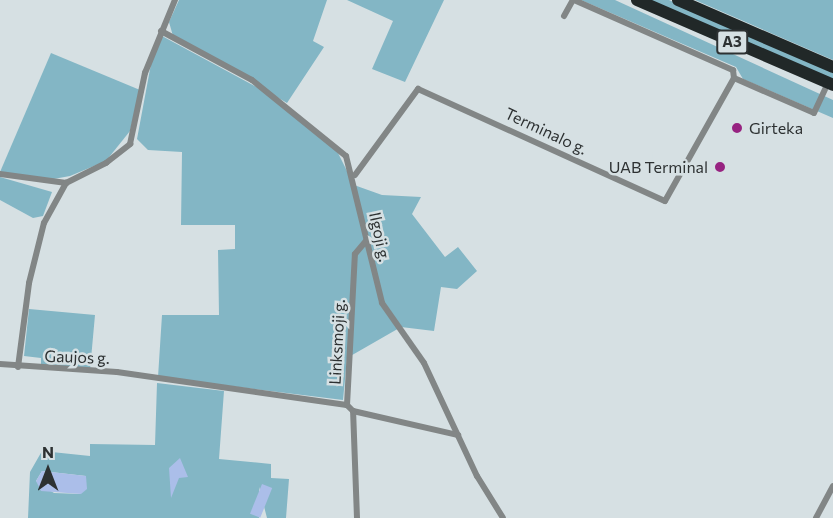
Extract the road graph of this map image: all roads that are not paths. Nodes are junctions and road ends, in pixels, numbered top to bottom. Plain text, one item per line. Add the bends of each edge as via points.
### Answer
1 (175, 0) edge
2 (573, 0) edge
3 (637, 0) edge
4 (678, 0) edge
5 (564, 16) dead end
6 (161, 31) junction
7 (833, 67) edge
8 (734, 78) junction
9 (830, 84) edge
10 (0, 174) edge
11 (355, 175) junction
12 (66, 183) junction
13 (366, 241) junction
14 (0, 364) edge
15 (18, 367) junction
16 (347, 405) junction
17 (353, 411) junction
18 (458, 435) junction
19 (833, 486) edge
20 (357, 518) edge
21 (503, 518) edge
22 (816, 518) edge

1 - 6 street
2 - 5 street
2 - 8 street via 733,70
3 - 9 highway, A3
4 - 7 highway, A3
6 - 11 street, Ilgoji g. via 252,80 335,143
6 - 12 street via 130,144 106,163
8 - 9 street via 814,113
8 - 11 street, Terminalo g. via 665,201 418,89
10 - 12 street
11 - 13 street, Ilgoji g.
12 - 15 street via 34,256
13 - 16 street, Linksmoji g. via 355,254
13 - 18 street, Ilgoji g. via 381,303 424,363
14 - 15 street, Gaujos g.
15 - 16 street, Gaujos g. via 152,379
16 - 17 street, Linksmoji g.
17 - 18 street
17 - 20 street
18 - 21 street, Ilgoji g.
19 - 22 street

